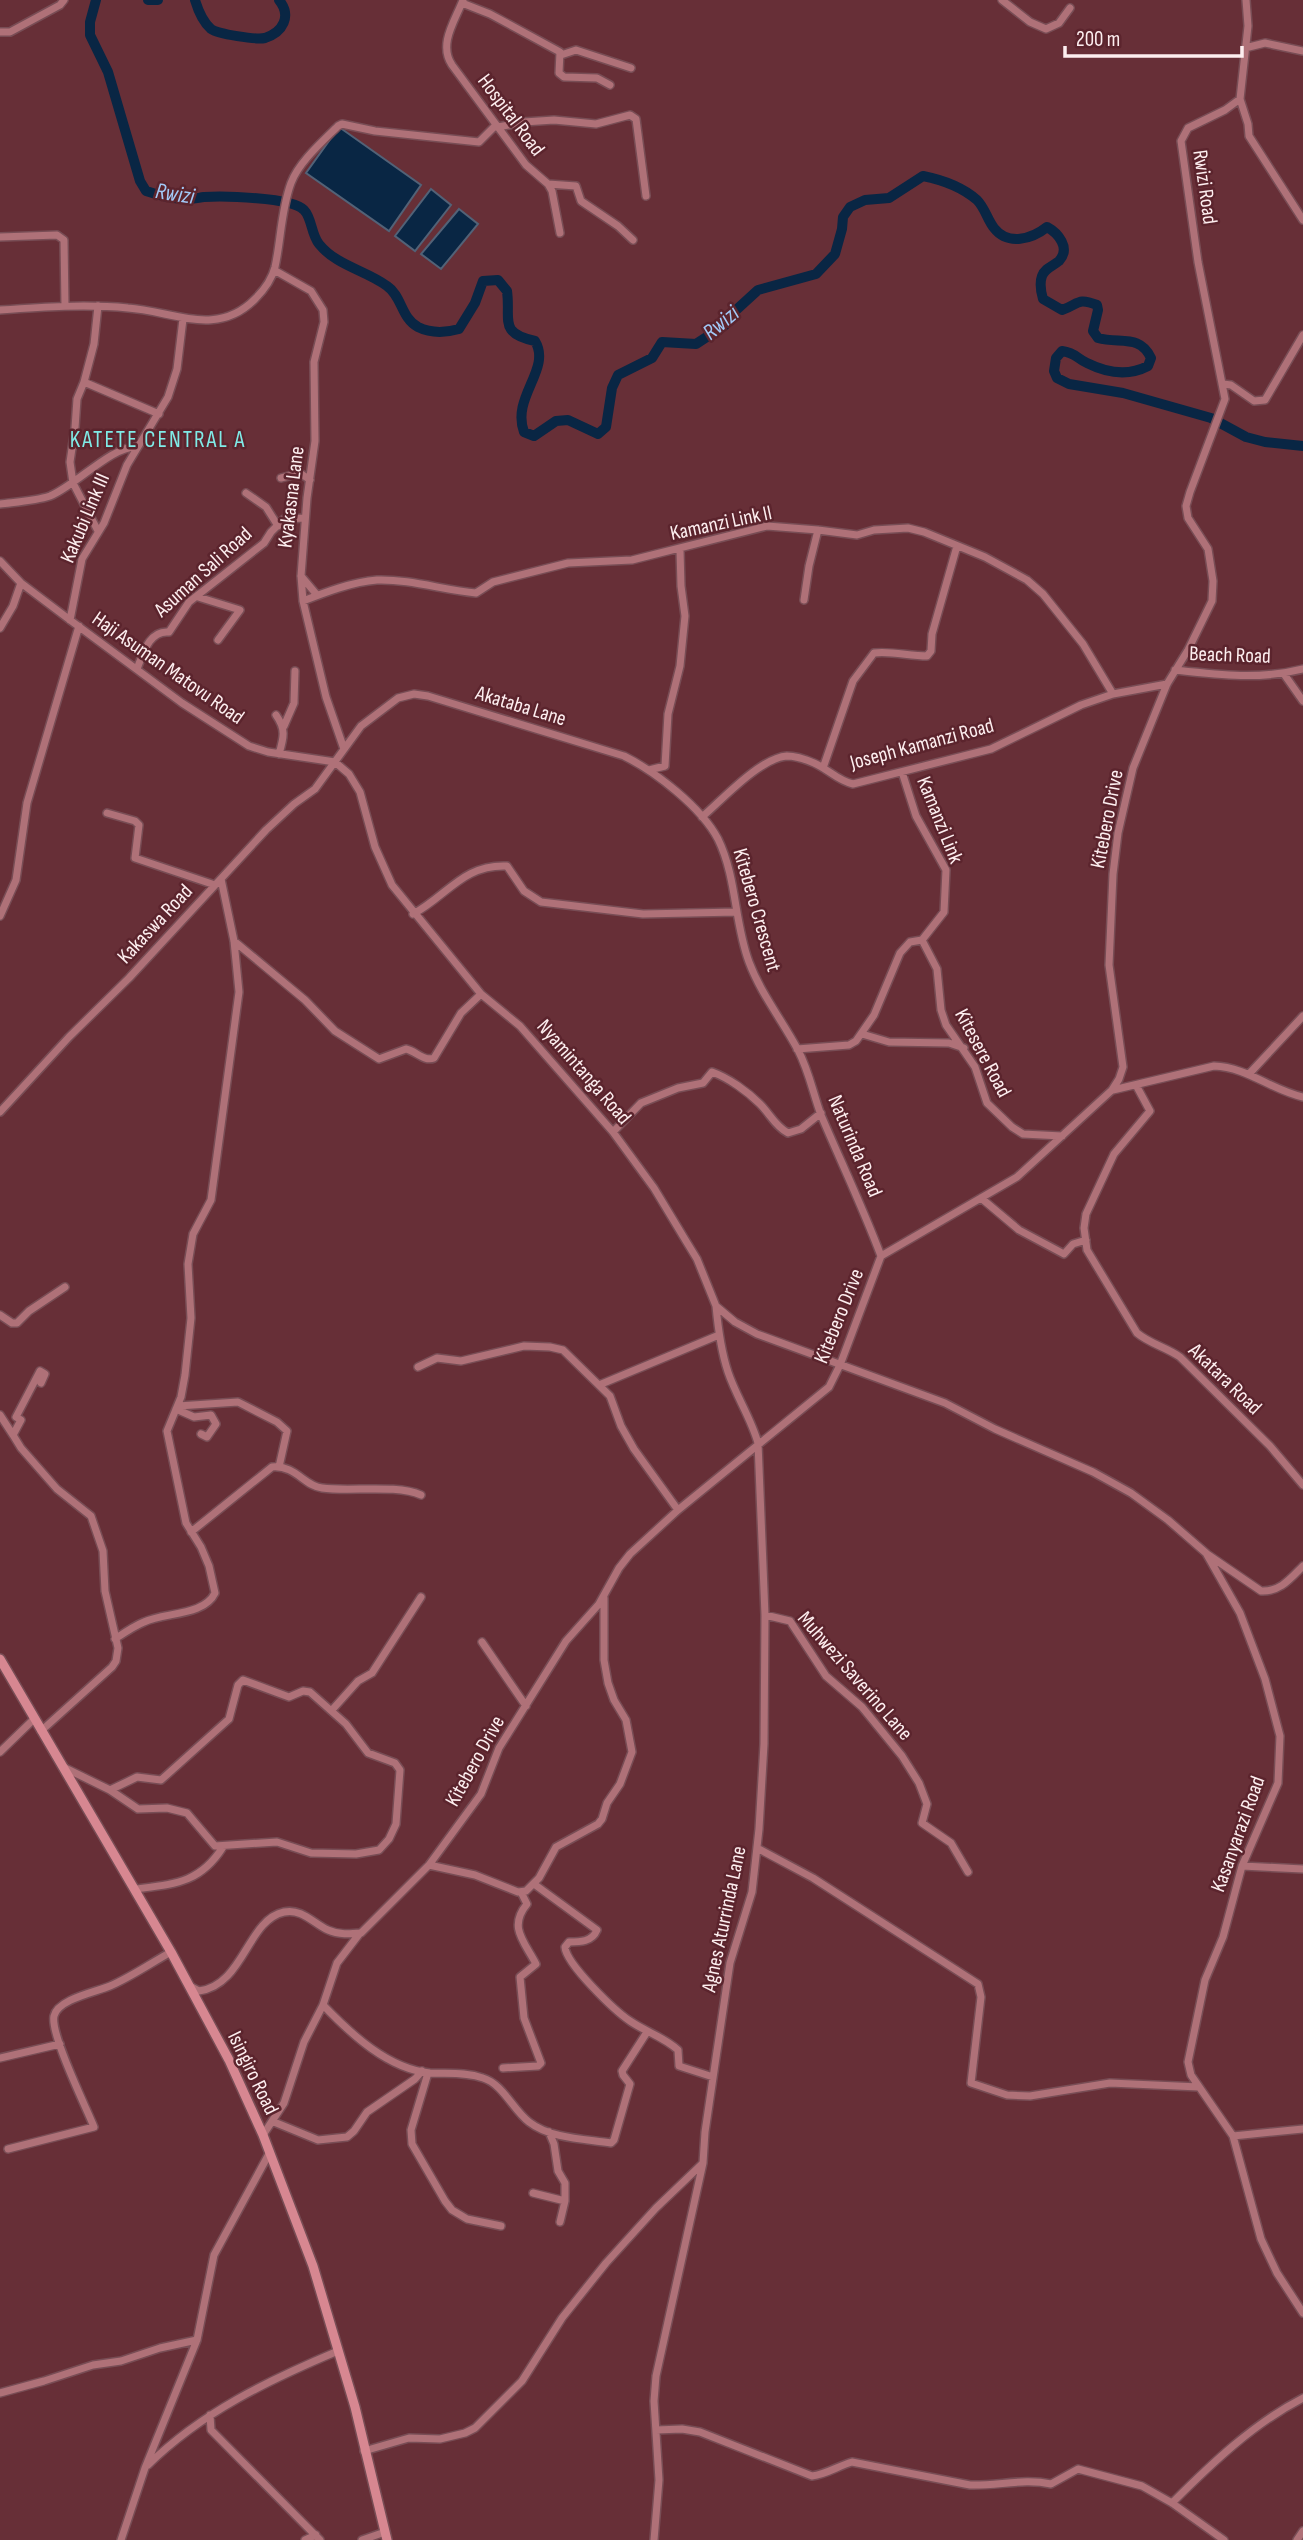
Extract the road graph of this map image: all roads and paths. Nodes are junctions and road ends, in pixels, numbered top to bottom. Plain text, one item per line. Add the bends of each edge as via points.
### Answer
1 (64, 0) edge
2 (1246, 0) edge
3 (1251, 0) edge
4 (462, 1) edge
5 (1006, 2) edge
6 (1070, 8) dead end
7 (1247, 13) junction
8 (0, 32) edge
9 (1245, 48) junction
10 (1303, 51) edge
11 (561, 55) junction
12 (631, 68) dead end
13 (610, 85) dead end
14 (1240, 99) junction
15 (497, 126) junction
16 (548, 184) junction
17 (646, 196) dead end
18 (1303, 220) edge
19 (560, 233) dead end
20 (0, 237) edge
21 (633, 240) dead end
22 (274, 270) junction
23 (65, 306) junction
24 (97, 306) junction
25 (0, 310) edge
26 (183, 318) junction
27 (1303, 335) edge
28 (84, 382) junction
29 (1223, 384) junction
30 (1222, 411) joint
31 (159, 414) junction
32 (137, 447) junction
33 (281, 478) dead end
34 (310, 480) junction
35 (73, 483) junction
36 (246, 493) dead end
37 (0, 504) edge
38 (305, 518) junction
39 (278, 526) junction
40 (818, 530) junction
41 (98, 531) junction
42 (957, 546) junction
43 (680, 550) junction
44 (0, 561) edge
45 (301, 576) junction
46 (21, 583) junction
47 (317, 595) junction
48 (198, 597) junction
49 (804, 600) dead end
50 (303, 601) junction
51 (70, 620) junction
52 (79, 626) junction
53 (0, 628) edge
54 (218, 640) dead end
55 (136, 669) junction
56 (1175, 670) junction
57 (1303, 670) edge
58 (295, 671) dead end
59 (1284, 674) junction
60 (1167, 684) junction
61 (1113, 694) junction
62 (1303, 701) edge
63 (276, 715) dead end
64 (284, 726) junction
65 (344, 749) junction
66 (279, 754) junction
67 (335, 762) junction
68 (823, 768) junction
69 (649, 770) junction
70 (902, 772) junction
71 (107, 813) dead end
72 (702, 817) junction
73 (218, 882) junction
74 (737, 912) junction
75 (413, 914) junction
76 (0, 916) edge
77 (922, 940) junction
78 (234, 941) junction
79 (481, 994) junction
80 (1303, 1016) edge
81 (862, 1034) junction
82 (964, 1048) junction
83 (797, 1049) junction
84 (1249, 1074) junction
85 (1136, 1085) junction
86 (1112, 1090) junction
87 (1303, 1097) edge
88 (0, 1112) edge
89 (821, 1113) junction
90 (613, 1132) junction
91 (1062, 1136) junction
92 (981, 1198) junction
93 (1086, 1240) junction
94 (881, 1256) junction
95 (65, 1287) dead end
96 (716, 1306) junction
97 (0, 1315) edge
98 (719, 1335) junction
99 (840, 1365) junction
100 (418, 1367) dead end
101 (41, 1383) dead end
102 (599, 1385) junction
103 (177, 1408) junction
104 (0, 1415) edge
105 (201, 1434) dead end
106 (13, 1435) junction
107 (758, 1443) junction
108 (279, 1467) junction
109 (1303, 1485) edge
110 (421, 1495) dead end
111 (678, 1510) junction
112 (191, 1532) junction
113 (1206, 1553) junction
114 (1303, 1566) edge
115 (421, 1597) dead end
116 (604, 1597) junction
117 (765, 1615) junction
118 (115, 1639) junction
119 (482, 1642) dead end
120 (0, 1659) edge
121 (526, 1706) junction
122 (332, 1710) junction
123 (34, 1719) junction
124 (41, 1731) junction
125 (0, 1752) edge
126 (65, 1768) junction
127 (110, 1790) junction
128 (223, 1847) junction
129 (757, 1848) junction
130 (429, 1865) junction
131 (1242, 1866) junction
132 (1303, 1870) edge
133 (968, 1872) dead end
134 (534, 1884) junction
135 (136, 1889) junction
136 (521, 1892) junction
137 (361, 1933) junction
138 (171, 1952) junction
139 (190, 1986) junction
140 (323, 2005) junction
141 (647, 2032) junction
142 (60, 2044) junction
143 (0, 2058) edge
144 (503, 2068) dead end
145 (425, 2072) junction
146 (713, 2077) junction
147 (1199, 2087) junction
148 (274, 2122) junction
149 (1303, 2129) edge
150 (548, 2132) junction
151 (264, 2135) junction
152 (1233, 2136) junction
153 (8, 2149) dead end
154 (270, 2152) junction
155 (703, 2163) junction
156 (533, 2193) dead end
157 (565, 2201) junction
158 (560, 2222) dead end
159 (501, 2226) dead end
160 (1303, 2313) edge
161 (197, 2340) junction
162 (338, 2351) junction
163 (0, 2393) edge
164 (1303, 2398) edge
165 (210, 2416) junction
166 (656, 2430) junction
167 (364, 2451) junction
168 (145, 2468) junction
169 (1172, 2502) junction
170 (1303, 2531) edge
171 (386, 2536) edge
172 (318, 2537) edge
173 (121, 2540) edge
174 (305, 2540) edge
175 (362, 2540) edge
176 (654, 2540) edge
177 (1224, 2540) edge
178 (1297, 2540) edge

1 - 8 street via 10,32
2 - 7 street
3 - 7 street
4 - 11 street
4 - 15 street, Hospital Road via 447,37 447,58
5 - 6 street via 1046,29 1059,23
7 - 9 street
9 - 10 street via 1265,43
9 - 14 street
11 - 12 street via 576,50
11 - 13 street via 559,72 564,77 597,78
14 - 18 street via 1249,136
14 - 29 street, Rwizi Road via 1188,128 1181,141 1198,262
15 - 16 street, Hospital Road via 526,165
15 - 17 street via 554,120 596,124 630,115 636,119
15 - 22 street via 474,142 342,124 291,183
16 - 19 street
16 - 21 street, Hospital Road via 576,186 581,201
20 - 23 street via 57,235 64,240
22 - 26 street via 260,294 237,312 216,321
22 - 34 street, Kyakasna Lane via 311,292 323,310 314,362 315,441
23 - 24 street
23 - 25 street
24 - 26 street
24 - 28 street
26 - 31 street, Kakubi Link III via 177,369
27 - 29 street via 1265,400 1254,401
28 - 31 street
28 - 35 street via 76,399
29 - 30 street, Rwizi Road
30 - 56 street, Kitebero Drive via 1186,506 1188,518 1208,549 1212,601
31 - 32 street, Kakubi Link III
32 - 35 street via 112,454
32 - 41 street, Kakubi Link III
33 - 34 street via 300,473
34 - 38 street, Kyakasna Lane
35 - 37 street via 48,496
35 - 41 street
36 - 39 street via 266,507
38 - 39 street, Asuman Sali Road via 284,519
38 - 45 street, Kyakasna Lane
39 - 48 street, Asuman Sali Road
40 - 42 street, Kamanzi Link II via 857,536 908,528
40 - 43 street, Kamanzi Link II via 766,526
40 - 49 street
41 - 51 street, Kakubi Link III via 82,559
42 - 61 street, Kamanzi Link II via 1010,569 1044,594 1083,644
42 - 68 street via 931,651 927,656 874,653 862,666
43 - 47 street, Kamanzi Link II via 632,561 568,563 493,582 476,593 376,580
43 - 69 street via 685,616 680,666 668,714 665,766
44 - 46 street, Haji Asuman Matovu Road
45 - 47 street
45 - 50 street, Kyakasna Lane
46 - 51 street, Haji Asuman Matovu Road
46 - 53 street
47 - 50 street, Kamanzi Link II
48 - 54 street via 240,610
48 - 55 street, Asuman Sali Road via 169,632 149,640
50 - 65 street, Kyakasna Lane
51 - 52 street, Haji Asuman Matovu Road
52 - 55 street, Haji Asuman Matovu Road
52 - 76 street via 27,803 16,880
55 - 66 street, Haji Asuman Matovu Road via 249,746
56 - 59 street, Beach Road via 1238,677
56 - 60 street, Kitebero Drive
57 - 59 street, Beach Road
58 - 64 street via 294,703
59 - 62 street
60 - 61 street, Joseph Kamanzi Road
60 - 86 street, Kitebero Drive via 1133,768 1118,833 1109,965 1123,1067
61 - 70 street, Joseph Kamanzi Road via 1063,712 991,749
63 - 64 street
64 - 66 street
65 - 67 street, Akataba Lane
65 - 69 street, Akataba Lane via 382,708 414,694 624,756
66 - 67 street, Haji Asuman Matovu Road
67 - 73 street, Kakaswa Road via 315,789 266,830
67 - 75 street, Nyamintanga Road via 360,792 391,885
68 - 70 street, Joseph Kamanzi Road via 853,784
68 - 72 street, Joseph Kamanzi Road via 789,756 773,760
69 - 72 street, Akataba Lane
70 - 77 street, Kamanzi Link via 916,816 946,870 944,912
71 - 73 street via 139,825 135,858
72 - 74 street, Kitebero Crescent via 725,857
73 - 78 street
73 - 88 street, Kakaswa Road
74 - 75 street via 643,914 541,902 524,891 508,866 500,866 467,875
74 - 83 street, Kitebero Crescent via 749,961
75 - 79 street, Nyamintanga Road
77 - 81 street, Kamanzi Link via 910,942 900,953
77 - 82 street, Kitesere Road via 937,969 946,1025
78 - 79 street via 335,1031 379,1059 406,1049 435,1058 461,1013
78 - 103 street via 237,1010 211,1200 196,1227 189,1259 190,1339
79 - 90 street, Nyamintanga Road via 520,1026
80 - 84 street
81 - 82 street via 889,1042 948,1042
81 - 83 street via 849,1045
82 - 91 street, Kitesere Road via 987,1103 1012,1127 1023,1134
83 - 89 street, Naturinda Road
84 - 85 street via 1214,1066
84 - 87 street via 1279,1091
85 - 86 street
85 - 93 street, Akatara Road via 1150,1111 1114,1154 1086,1214
86 - 91 street, Kitebero Drive
89 - 90 street via 788,1133 748,1093 712,1072 703,1083 642,1103
89 - 94 street, Naturinda Road
90 - 96 street, Nyamintanga Road via 697,1259
91 - 92 street, Kitebero Drive via 1017,1177
92 - 93 street via 1019,1230 1064,1254 1073,1244
92 - 94 street, Kitebero Drive
93 - 109 street, Akatara Road via 1098,1271 1137,1333 1180,1357
94 - 99 street, Kitebero Drive
95 - 97 street via 17,1323
96 - 98 street, Agnes Aturrinda Lane
96 - 99 street via 757,1334
98 - 102 street
98 - 107 street, Agnes Aturrinda Lane via 728,1373
99 - 107 street, Kitebero Drive via 829,1387
99 - 113 street, Kasanyarazi Road via 945,1403 1093,1472 1131,1493
100 - 102 street via 437,1359 453,1362 524,1346 550,1347 563,1350
101 - 106 street via 45,1374 40,1371 16,1417 21,1420
102 - 111 street via 610,1396 634,1449
103 - 105 street via 194,1417 211,1415 216,1424 207,1437
103 - 108 street via 238,1402 277,1422 287,1431
103 - 112 street via 167,1431
104 - 106 street
106 - 118 street via 57,1489 91,1516 103,1551
107 - 111 street, Kitebero Drive
107 - 117 street, Agnes Aturrinda Lane
108 - 110 street via 320,1488
108 - 112 street via 268,1469
111 - 116 street, Kitebero Drive via 630,1554
112 - 118 street via 209,1566 216,1588 213,1598 187,1611 144,1622
113 - 114 street via 1261,1591 1283,1586
113 - 131 street, Kasanyarazi Road via 1240,1613 1280,1736 1278,1783
115 - 122 street via 372,1673 358,1681
116 - 121 street, Kitebero Drive via 566,1641
116 - 134 street via 604,1660 614,1700 626,1720 631,1760 602,1819 556,1847
117 - 129 street, Agnes Aturrinda Lane
117 - 133 street, Muhwezi Saverino Lane via 790,1621 826,1676 862,1707 902,1756 927,1804 922,1823 951,1843
118 - 124 street via 118,1655 112,1667
119 - 121 street
120 - 123 main road, Isingiro Road
121 - 130 street, Kitebero Drive via 499,1748 481,1794
122 - 127 street via 310,1692 289,1697 243,1680 229,1719 167,1777 137,1777
122 - 128 street via 368,1752 398,1766 396,1824 389,1839 379,1850 356,1854 311,1853 277,1842
123 - 124 main road, Isingiro Road
123 - 125 street
124 - 126 main road, Isingiro Road
126 - 127 street
126 - 135 main road, Isingiro Road
127 - 128 street via 138,1809 187,1813 212,1845
128 - 135 street via 199,1875 177,1884
129 - 146 street, Agnes Aturrinda Lane via 752,1892 730,1962
129 - 147 street via 813,1878 978,1984 981,1997 971,2083 1007,2095 1030,2096 1110,2083
130 - 136 street
130 - 137 street, Kitebero Drive
131 - 132 street
131 - 147 street, Kasanyarazi Road via 1195,2021 1188,2062
134 - 136 street
134 - 141 street via 597,1930 588,1940 569,1942 566,1956 596,1990
135 - 138 main road, Isingiro Road
136 - 144 street via 527,1904 517,1918 518,1929 536,1964 520,1977 521,2003 541,2063
137 - 139 street via 333,1932 297,1912 285,1911 267,1923 220,1984 199,1991
137 - 140 street, Kitebero Drive via 337,1963
138 - 139 main road, Isingiro Road
138 - 142 street via 57,2010 53,2019
139 - 151 main road, Isingiro Road
140 - 145 street via 371,2048 398,2064
140 - 148 street, Kitebero Drive via 309,2029
141 - 146 street via 678,2050 679,2066
141 - 150 street via 622,2070 629,2084 614,2140
142 - 143 street
142 - 153 street via 94,2127
145 - 148 street via 367,2112 347,2137 318,2140
145 - 150 street via 486,2078 527,2121
145 - 159 street via 412,2144 453,2210 467,2219
146 - 155 street, Agnes Aturrinda Lane
147 - 152 street, Kasanyarazi Road
148 - 151 street, Kitebero Drive
149 - 152 street
150 - 157 street via 565,2183
151 - 154 main road, Isingiro Road
152 - 160 street, Kasanyarazi Road via 1261,2239
154 - 161 street via 214,2255
154 - 162 main road, Isingiro Road via 313,2266
155 - 166 street, Agnes Aturrinda Lane via 656,2376
155 - 167 street via 606,2263 562,2318 522,2381 475,2428 440,2439 409,2438
156 - 157 street
157 - 158 street
161 - 163 street
161 - 168 street
162 - 165 street via 256,2388
162 - 167 main road, Isingiro Road
164 - 169 street via 1206,2468
165 - 168 street
165 - 172 street via 211,2430
166 - 169 street via 700,2432 812,2476 852,2462 989,2486 1031,2479 1051,2484 1078,2469 1142,2486
166 - 176 street, Agnes Aturrinda Lane via 659,2480
167 - 171 main road, Isingiro Road
168 - 173 street
169 - 177 street
170 - 178 street
171 - 175 street
172 - 174 street

